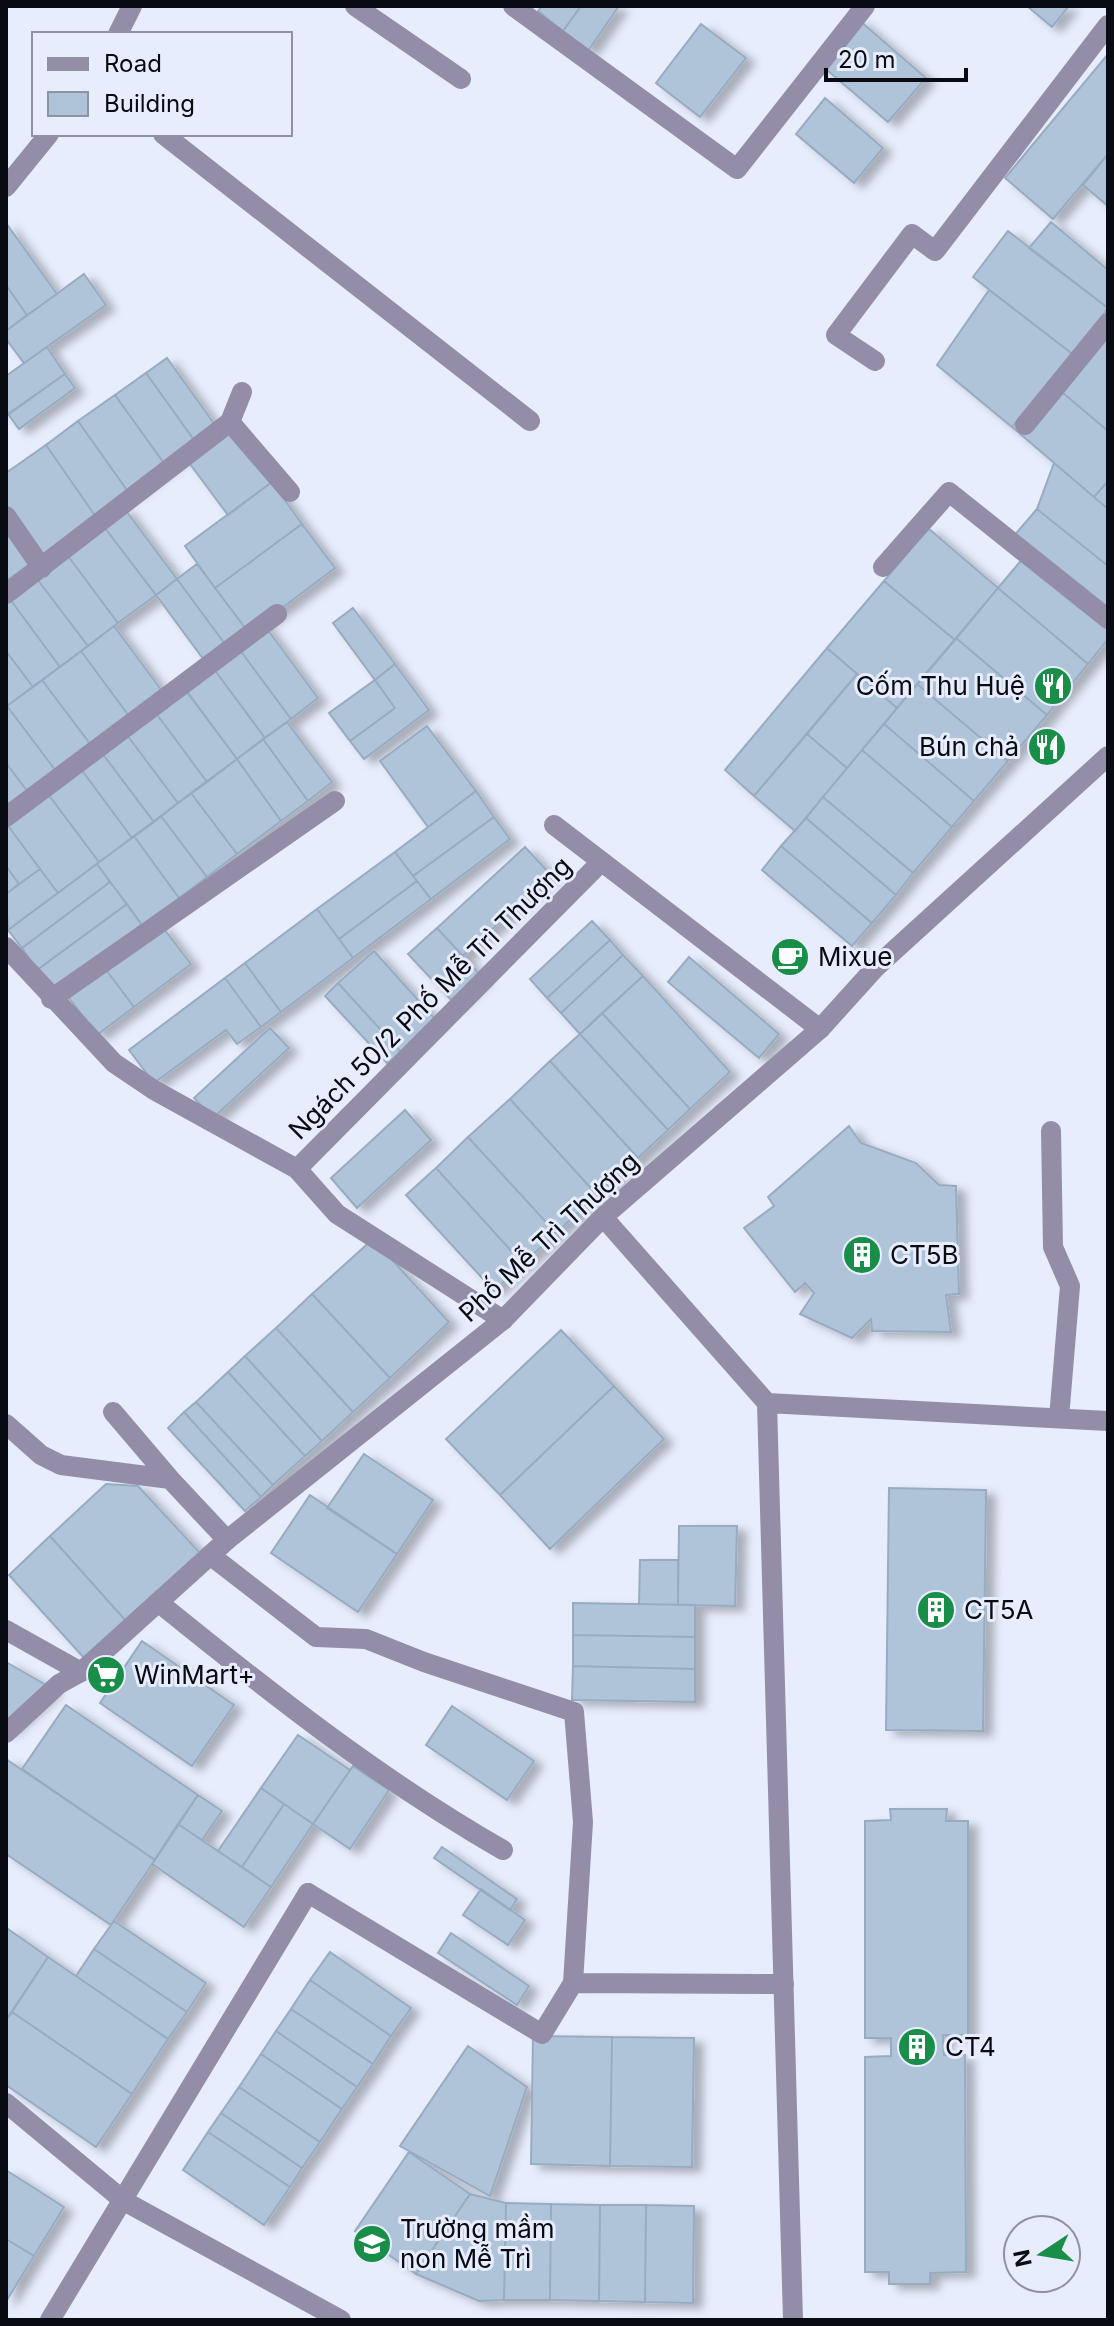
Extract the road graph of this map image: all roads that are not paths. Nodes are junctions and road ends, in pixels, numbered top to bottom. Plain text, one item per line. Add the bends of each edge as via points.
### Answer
1 (132, 6) edge
2 (355, 6) edge
3 (513, 6) edge
4 (865, 6) edge
5 (1108, 25) edge
6 (119, 32) edge
7 (461, 79) dead end
8 (47, 136) edge
9 (166, 136) edge
10 (6, 187) edge
11 (1108, 323) edge
12 (875, 361) dead end
13 (242, 392) dead end
14 (530, 421) dead end
15 (230, 422) junction
16 (1025, 425) dead end
17 (290, 492) dead end
18 (6, 516) edge
19 (883, 567) dead end
20 (42, 568) junction
21 (6, 594) edge
22 (277, 614) dead end
23 (1108, 619) edge
24 (1108, 756) edge
25 (335, 801) dead end
26 (6, 817) edge
27 (554, 825) dead end
28 (600, 863) junction
29 (6, 947) edge
30 (51, 999) junction
31 (820, 1029) junction
32 (1051, 1131) dead end
33 (297, 1169) junction
34 (603, 1217) junction
35 (503, 1320) junction
36 (767, 1403) junction
37 (113, 1412) dead end
38 (1059, 1418) junction
39 (1108, 1421) edge
40 (6, 1424) edge
41 (170, 1479) junction
42 (227, 1540) junction
43 (210, 1555) junction
44 (158, 1602) junction
45 (6, 1630) edge
46 (81, 1672) junction
47 (6, 1733) edge
48 (503, 1850) dead end
49 (573, 1983) junction
50 (784, 1984) junction
51 (6, 2103) edge
52 (124, 2201) junction
53 (50, 2320) edge
54 (341, 2320) edge
55 (793, 2320) edge

1 - 6 street
2 - 7 street
3 - 4 street via 737,169
5 - 12 street via 935,251 912,234 836,335
8 - 10 street
9 - 14 street
11 - 16 street
13 - 15 street
15 - 17 street
15 - 20 street
18 - 20 street
19 - 23 street via 949,492
20 - 21 street
22 - 26 street
24 - 31 street, Phố Mễ Trì Thượng via 876,967
25 - 30 street
27 - 28 street
28 - 31 street
28 - 33 street, Ngách 50/2 Phố Mễ Trì Thượng
29 - 30 street
30 - 33 street via 114,1063
31 - 34 street, Phố Mễ Trì Thượng
32 - 38 street via 1053,1247 1070,1286
33 - 35 street via 337,1214
34 - 35 street, Phố Mễ Trì Thượng
34 - 36 street
35 - 42 street, Phố Mễ Trì Thượng
36 - 38 street
36 - 50 street
37 - 41 street
38 - 39 street
40 - 41 street via 61,1465
41 - 42 street
42 - 43 street, Phố Mễ Trì Thượng
43 - 44 street, Phố Mễ Trì Thượng
43 - 49 street via 316,1637 366,1639 574,1712 583,1822
44 - 46 street, Phố Mễ Trì Thượng
44 - 48 street via 387,1780
45 - 46 street
46 - 47 street, Phố Mễ Trì Thượng via 59,1684
49 - 50 street
49 - 52 street via 542,2034 308,1893
50 - 55 street
51 - 52 street
52 - 53 street
52 - 54 street

